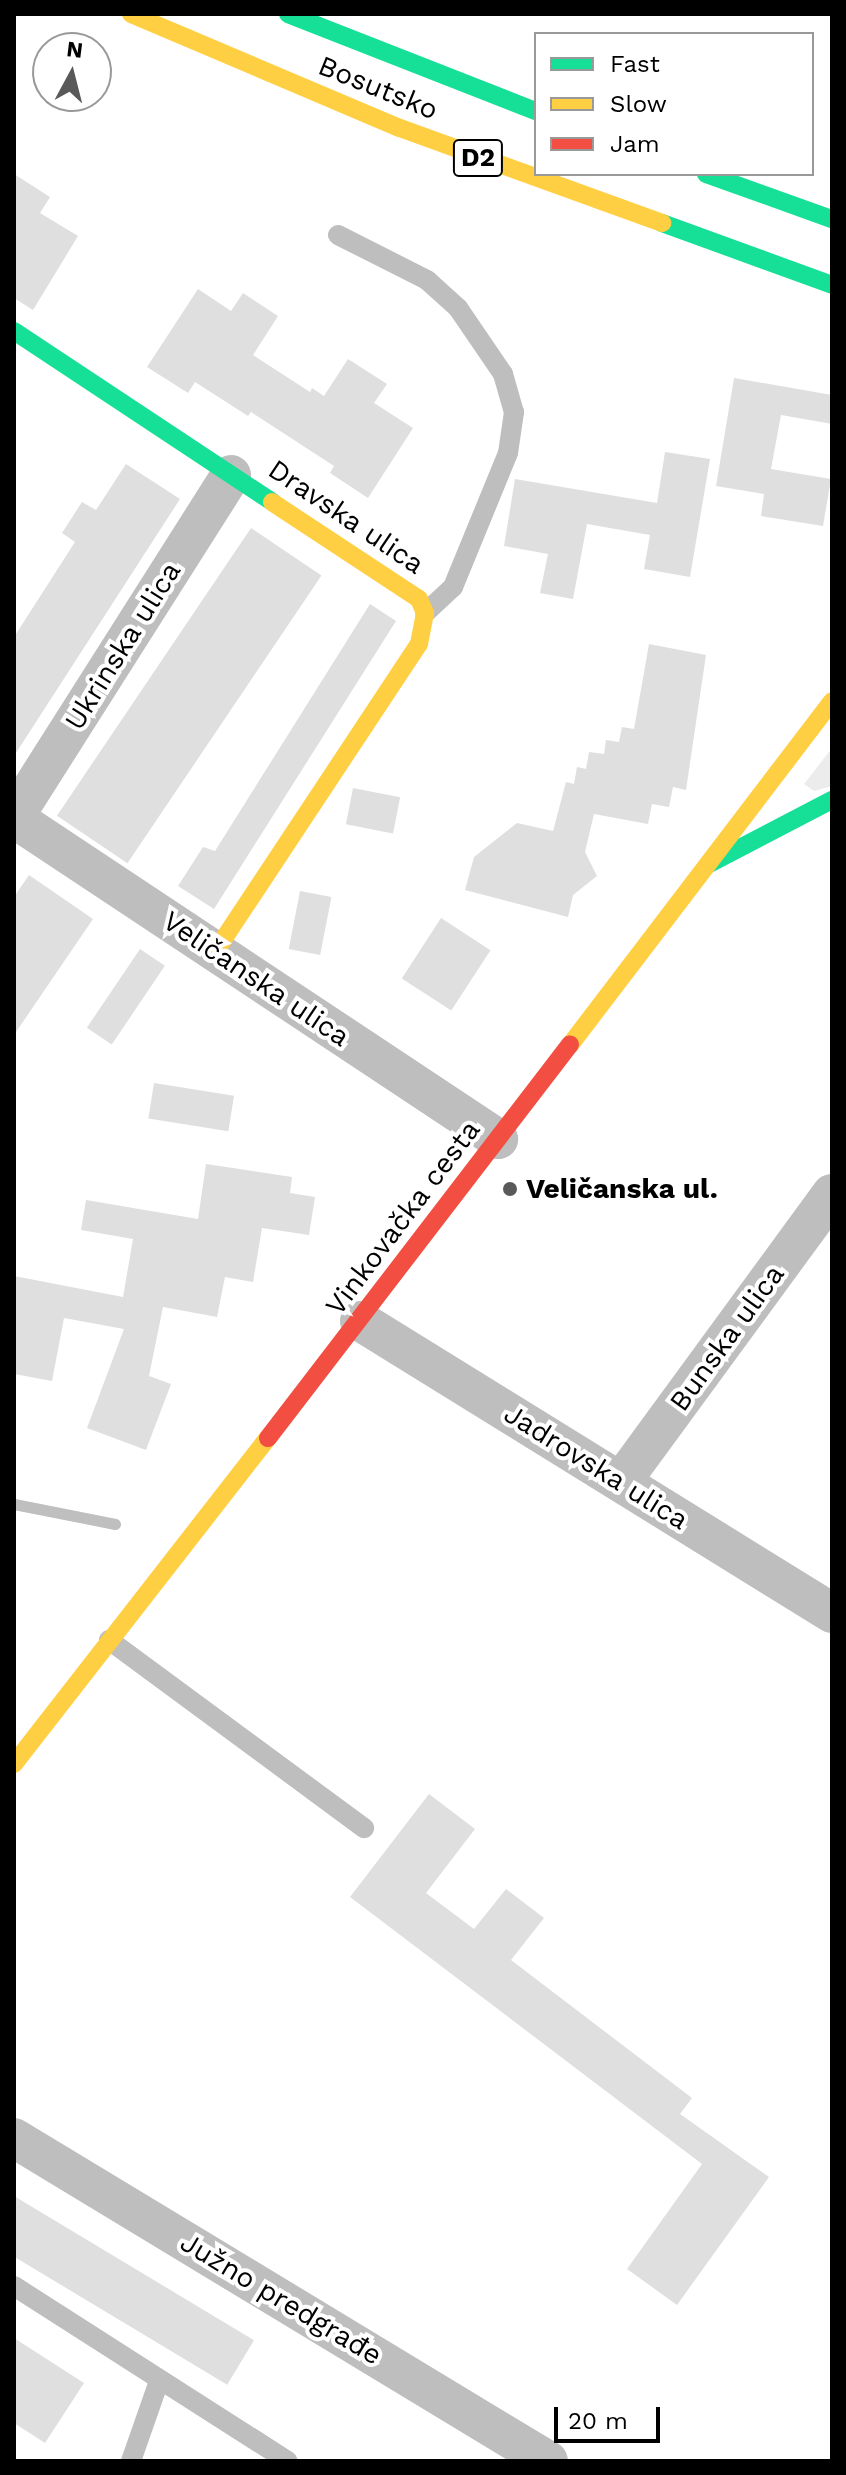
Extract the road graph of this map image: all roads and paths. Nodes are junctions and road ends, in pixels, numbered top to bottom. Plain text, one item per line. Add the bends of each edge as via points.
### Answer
1 (131, 14) edge
2 (288, 14) edge
3 (534, 110) edge
4 (712, 176) edge
5 (832, 219) edge
6 (338, 235) dead end
7 (832, 285) edge
8 (14, 331) edge
9 (231, 475) junction
10 (425, 613) junction
11 (832, 701) edge
12 (832, 800) edge
13 (14, 818) edge
14 (709, 864) junction
15 (215, 952) junction
16 (498, 1139) junction
17 (832, 1194) edge
18 (360, 1321) junction
19 (621, 1482) junction
20 (832, 1613) edge
21 (109, 1640) junction
22 (14, 1764) edge
23 (364, 1828) dead end
24 (14, 2138) edge
25 (14, 2286) edge
26 (159, 2381) junction
27 (131, 2461) edge
28 (288, 2461) edge
29 (548, 2461) edge

1 - 7 main road, Bosutsko / D2 via 400,128
2 - 3 main road, Bosutsko / D2
4 - 5 main road
6 - 10 lane via 427,280 458,308 503,374 514,412 508,453 453,587
8 - 9 main road, Dravska ulica
9 - 10 main road, Dravska ulica via 419,599
9 - 13 street, Ukrinska ulica
10 - 15 main road, Dravska ulica via 419,644
11 - 14 main road, Vinkovačka cesta
12 - 14 main road
13 - 15 street, Veličanska ulica
14 - 16 main road, Vinkovačka cesta
15 - 16 street, Veličanska ulica
16 - 18 main road, Vinkovačka cesta
17 - 19 street, Bunska ulica
18 - 19 street, Jadrovska ulica
18 - 21 main road, Vinkovačka cesta
19 - 20 street, Jadrovska ulica
21 - 22 main road, Vinkovačka cesta
21 - 23 lane
24 - 29 street, Južno predgrađe
25 - 26 lane
26 - 27 lane
26 - 28 lane

